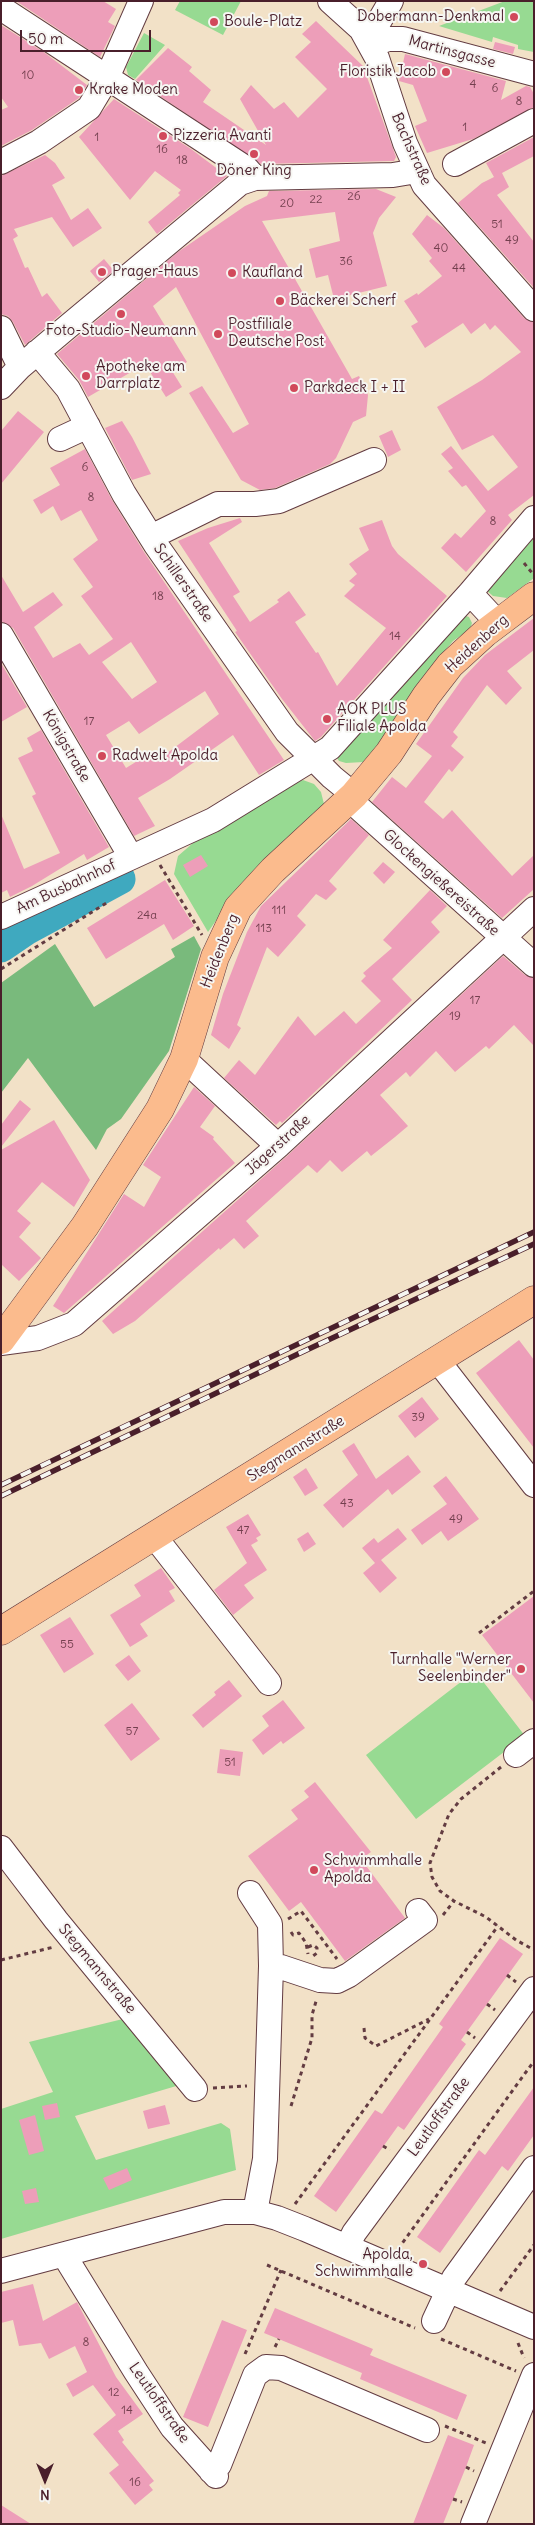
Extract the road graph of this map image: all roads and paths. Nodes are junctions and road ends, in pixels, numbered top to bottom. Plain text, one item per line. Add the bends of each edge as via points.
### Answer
1 (330, 1) edge
2 (391, 1) edge
3 (141, 6) edge
4 (1, 8) edge
5 (370, 45) junction
6 (534, 74) edge
7 (107, 78) junction
8 (534, 121) edge
9 (1, 162) edge
10 (455, 164) dead end
11 (417, 171) junction
12 (255, 178) junction
13 (534, 308) edge
14 (1, 328) edge
15 (29, 360) junction
16 (1, 387) edge
17 (88, 426) junction
18 (60, 439) dead end
19 (374, 460) dead end
20 (534, 518) edge
21 (151, 537) junction
22 (524, 563) dead end
23 (534, 575) edge
24 (470, 594) junction
25 (534, 596) edge
26 (498, 623) junction
27 (1, 635) edge
28 (314, 760) junction
29 (352, 797) junction
30 (140, 852) junction
31 (108, 902) dead end
32 (534, 908) edge
33 (1, 917) edge
34 (502, 938) junction
35 (215, 956) junction
36 (534, 965) edge
37 (1, 969) edge
38 (184, 1059) junction
39 (278, 1146) junction
40 (534, 1300) edge
41 (1, 1342) edge
42 (438, 1362) junction
43 (534, 1485) edge
44 (154, 1536) junction
45 (534, 1591) edge
46 (1, 1631) edge
47 (479, 1633) dead end
48 (270, 1684) dead end
49 (525, 1748) edge
50 (1, 1848) edge
51 (250, 1893) dead end
52 (418, 1911) dead end
53 (284, 1922) dead end
54 (498, 1926) junction
55 (299, 1933) dead end
56 (73, 1940) junction
57 (324, 1942) junction
58 (308, 1947) junction
59 (316, 1947) junction
60 (534, 1950) edge
61 (1, 1960) edge
62 (271, 1966) junction
63 (350, 1975) junction
64 (320, 1980) junction
65 (534, 1989) edge
66 (430, 2019) junction
67 (364, 2028) dead end
68 (534, 2061) edge
69 (266, 2085) junction
70 (195, 2089) joint
71 (291, 2106) dead end
72 (534, 2168) edge
73 (290, 2210) dead end
74 (254, 2212) junction
75 (534, 2245) edge
76 (347, 2248) junction
77 (64, 2254) junction
78 (394, 2254) dead end
79 (267, 2265) dead end
80 (281, 2270) junction
81 (1, 2271) edge
82 (448, 2290) junction
83 (496, 2297) dead end
84 (534, 2327) edge
85 (430, 2329) junction
86 (245, 2354) dead end
87 (533, 2376) edge
88 (427, 2430) joint
89 (503, 2450) junction
90 (473, 2524) edge

1 - 5 street, Bachstraße via 361,30
2 - 5 street
3 - 7 street
4 - 7 street
5 - 6 street, Martinsgasse via 388,39 403,39
5 - 11 street, Bachstraße
7 - 9 street via 89,108
7 - 12 street via 248,169
8 - 10 street
11 - 12 street
11 - 13 street, Bachstraße via 433,195
12 - 15 street via 229,191
14 - 15 street, Schillerstraße
15 - 16 street
15 - 17 street, Schillerstraße via 68,389
17 - 18 street
17 - 21 street, Schillerstraße
19 - 21 street via 279,501 218,504
20 - 24 street
21 - 28 street, Schillerstraße via 287,732
22 - 23 path
24 - 26 street
24 - 28 street via 330,748
25 - 26 main road, Heidenberg
26 - 29 main road, Heidenberg via 450,665 389,753
27 - 30 street, Königstraße
28 - 29 street, Schillerstraße
28 - 30 street via 213,820
29 - 34 street, Glockengießereistraße
29 - 35 main road, Heidenberg via 273,870 238,908
30 - 33 street, Am Busbahnhof
30 - 35 path
31 - 37 path
32 - 34 street, Jägerstraße
34 - 36 street, Glockengießereistraße
34 - 39 street, Jägerstraße
35 - 38 main road, Heidenberg
38 - 39 street
38 - 41 main road, Heidenberg via 160,1109 85,1226
39 - 41 street, Jägerstraße via 74,1324 38,1338
40 - 42 main road, Stegmannstraße
42 - 43 street
42 - 44 main road, Stegmannstraße
44 - 46 main road, Stegmannstraße
44 - 48 street
45 - 47 path
49 - 54 path via 461,1799 449,1814 430,1863 432,1877 440,1891
50 - 56 street, Stegmannstraße
51 - 62 street via 270,1924
52 - 63 street via 425,1920
53 - 57 path via 300,1910
54 - 60 path
54 - 66 path
55 - 58 path
56 - 61 path
56 - 70 street, Stegmannstraße
57 - 59 path
57 - 63 path
58 - 59 path
58 - 59 path via 307,1954 312,1956 317,1953
62 - 64 street
62 - 69 street
63 - 64 street via 337,1981
64 - 71 path via 312,2014 312,2038
65 - 76 street, Leutloffstraße via 354,2233
66 - 67 path via 376,2046 365,2038
66 - 73 path
68 - 78 path
69 - 70 path
69 - 74 street via 265,2159
72 - 82 street
74 - 76 street via 277,2218
74 - 77 street via 224,2212
75 - 83 path
76 - 82 street
77 - 81 street
77 - 88 street, Leutloffstraße via 172,2427 213,2473 255,2375 266,2367 282,2368
79 - 80 path
80 - 85 path
80 - 86 path
82 - 84 street
82 - 85 street
85 - 87 path
87 - 89 street
88 - 89 path via 436,2423
89 - 90 street

